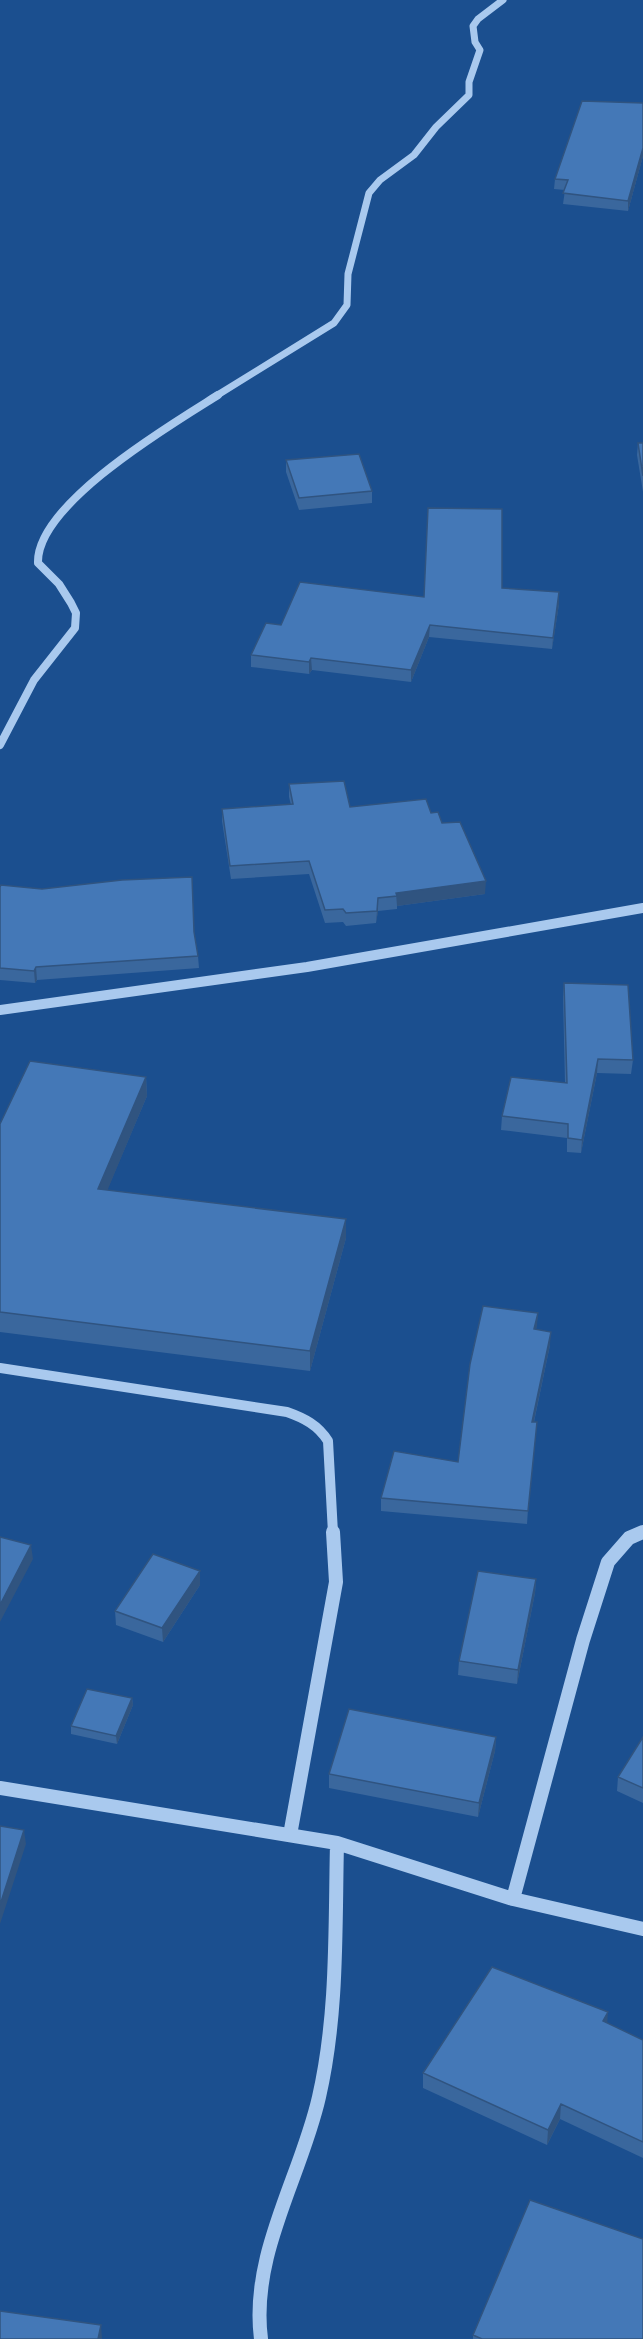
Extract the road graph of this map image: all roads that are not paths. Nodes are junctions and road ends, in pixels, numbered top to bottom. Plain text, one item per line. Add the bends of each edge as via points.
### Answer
1 (503, 0) edge
2 (0, 745) edge
3 (643, 908) edge
4 (0, 1010) edge
5 (0, 1368) edge
6 (643, 1532) edge
7 (0, 1788) edge
8 (290, 1835) junction
9 (337, 1843) junction
10 (513, 1899) junction
11 (643, 1929) edge
12 (261, 2339) edge

1 - 2 street via 473,26 480,50 469,82 469,95 414,155 369,193 348,274 348,306 334,323 153,437 88,486 45,534 38,549 38,563 71,603 76,614 75,628 34,680
3 - 4 street via 307,967
5 - 8 street via 287,1412 322,1430 328,1441 336,1582
6 - 10 street via 629,1539 608,1562
7 - 8 street
8 - 9 street
9 - 10 street
9 - 12 street via 334,1998 319,2097 266,2258
10 - 11 street

